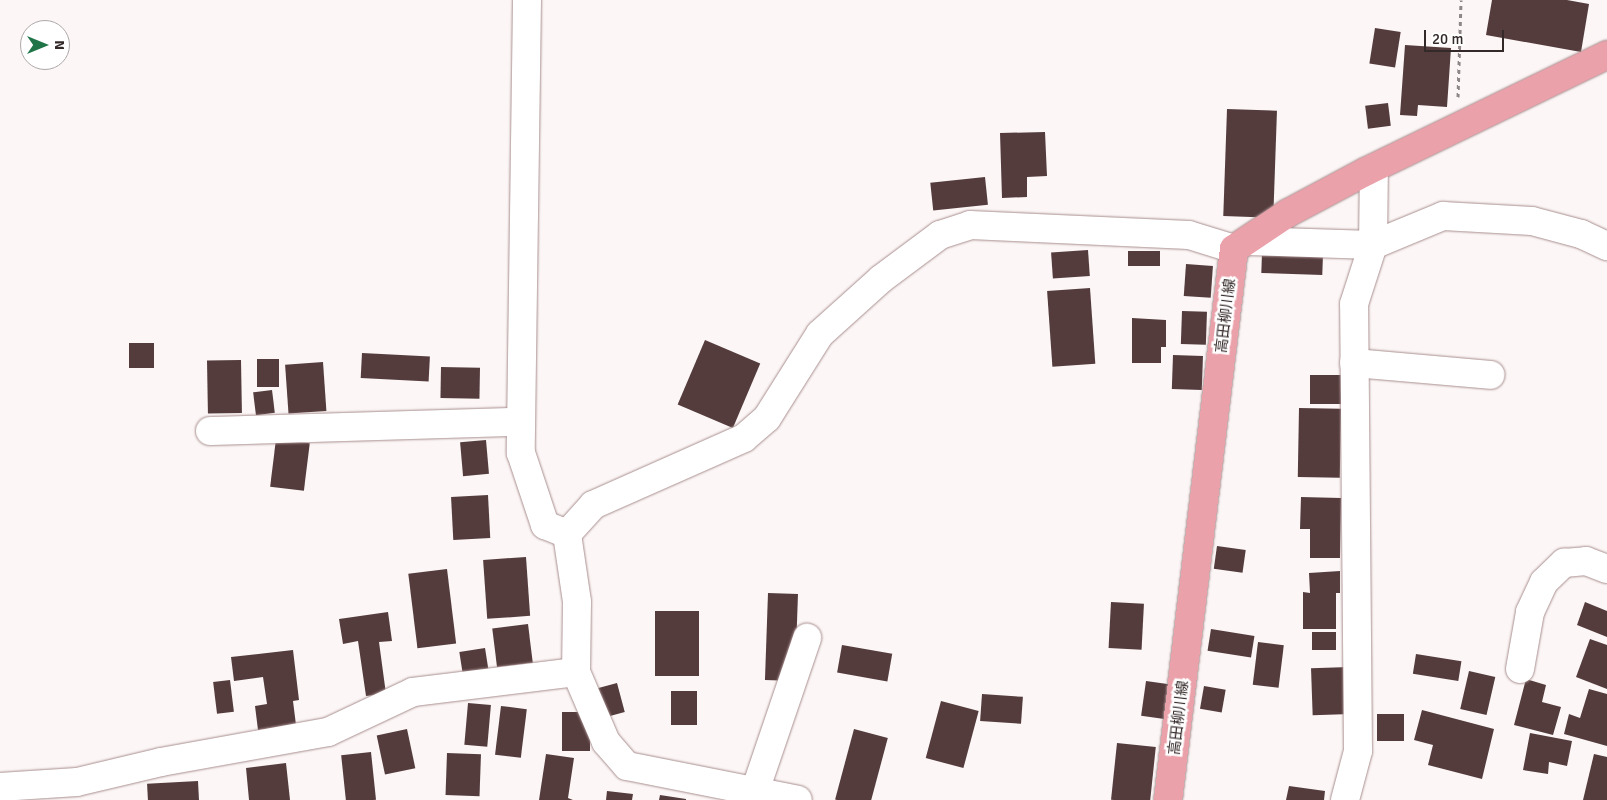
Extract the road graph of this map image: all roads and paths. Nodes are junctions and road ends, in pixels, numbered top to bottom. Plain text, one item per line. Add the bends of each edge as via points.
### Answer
1 (526, 0) edge
2 (1461, 0) edge
3 (1607, 55) edge
4 (1457, 128) junction
5 (1374, 168) junction
6 (1241, 245) junction
7 (1373, 246) junction
8 (1607, 246) edge
9 (1354, 363) junction
10 (1490, 375) dead end
11 (521, 422) junction
12 (210, 431) dead end
13 (567, 534) junction
14 (1607, 569) edge
15 (806, 638) dead end
16 (1520, 669) dead end
17 (576, 672) junction
18 (0, 788) edge
19 (755, 791) junction
20 (798, 800) edge
21 (1168, 800) edge
22 (1345, 800) edge

1 - 11 street
2 - 4 path
3 - 4 main road
4 - 5 main road
5 - 6 main road via 1288,213
5 - 7 street
6 - 7 street
6 - 13 street via 1179,234 970,225 940,235 881,279 820,334 768,418 744,438 593,505
6 - 21 main road, 高田柳川線
7 - 8 street via 1443,216 1532,221 1581,234
7 - 9 street via 1354,304
9 - 10 street
9 - 22 street via 1358,751
11 - 12 street
11 - 13 street via 521,453 545,525
13 - 17 street via 578,602
14 - 16 street via 1586,561 1564,563 1544,582 1530,612
15 - 19 street
17 - 18 street via 413,692 328,732 161,762 77,782
17 - 19 street via 606,742 627,766
19 - 20 street

